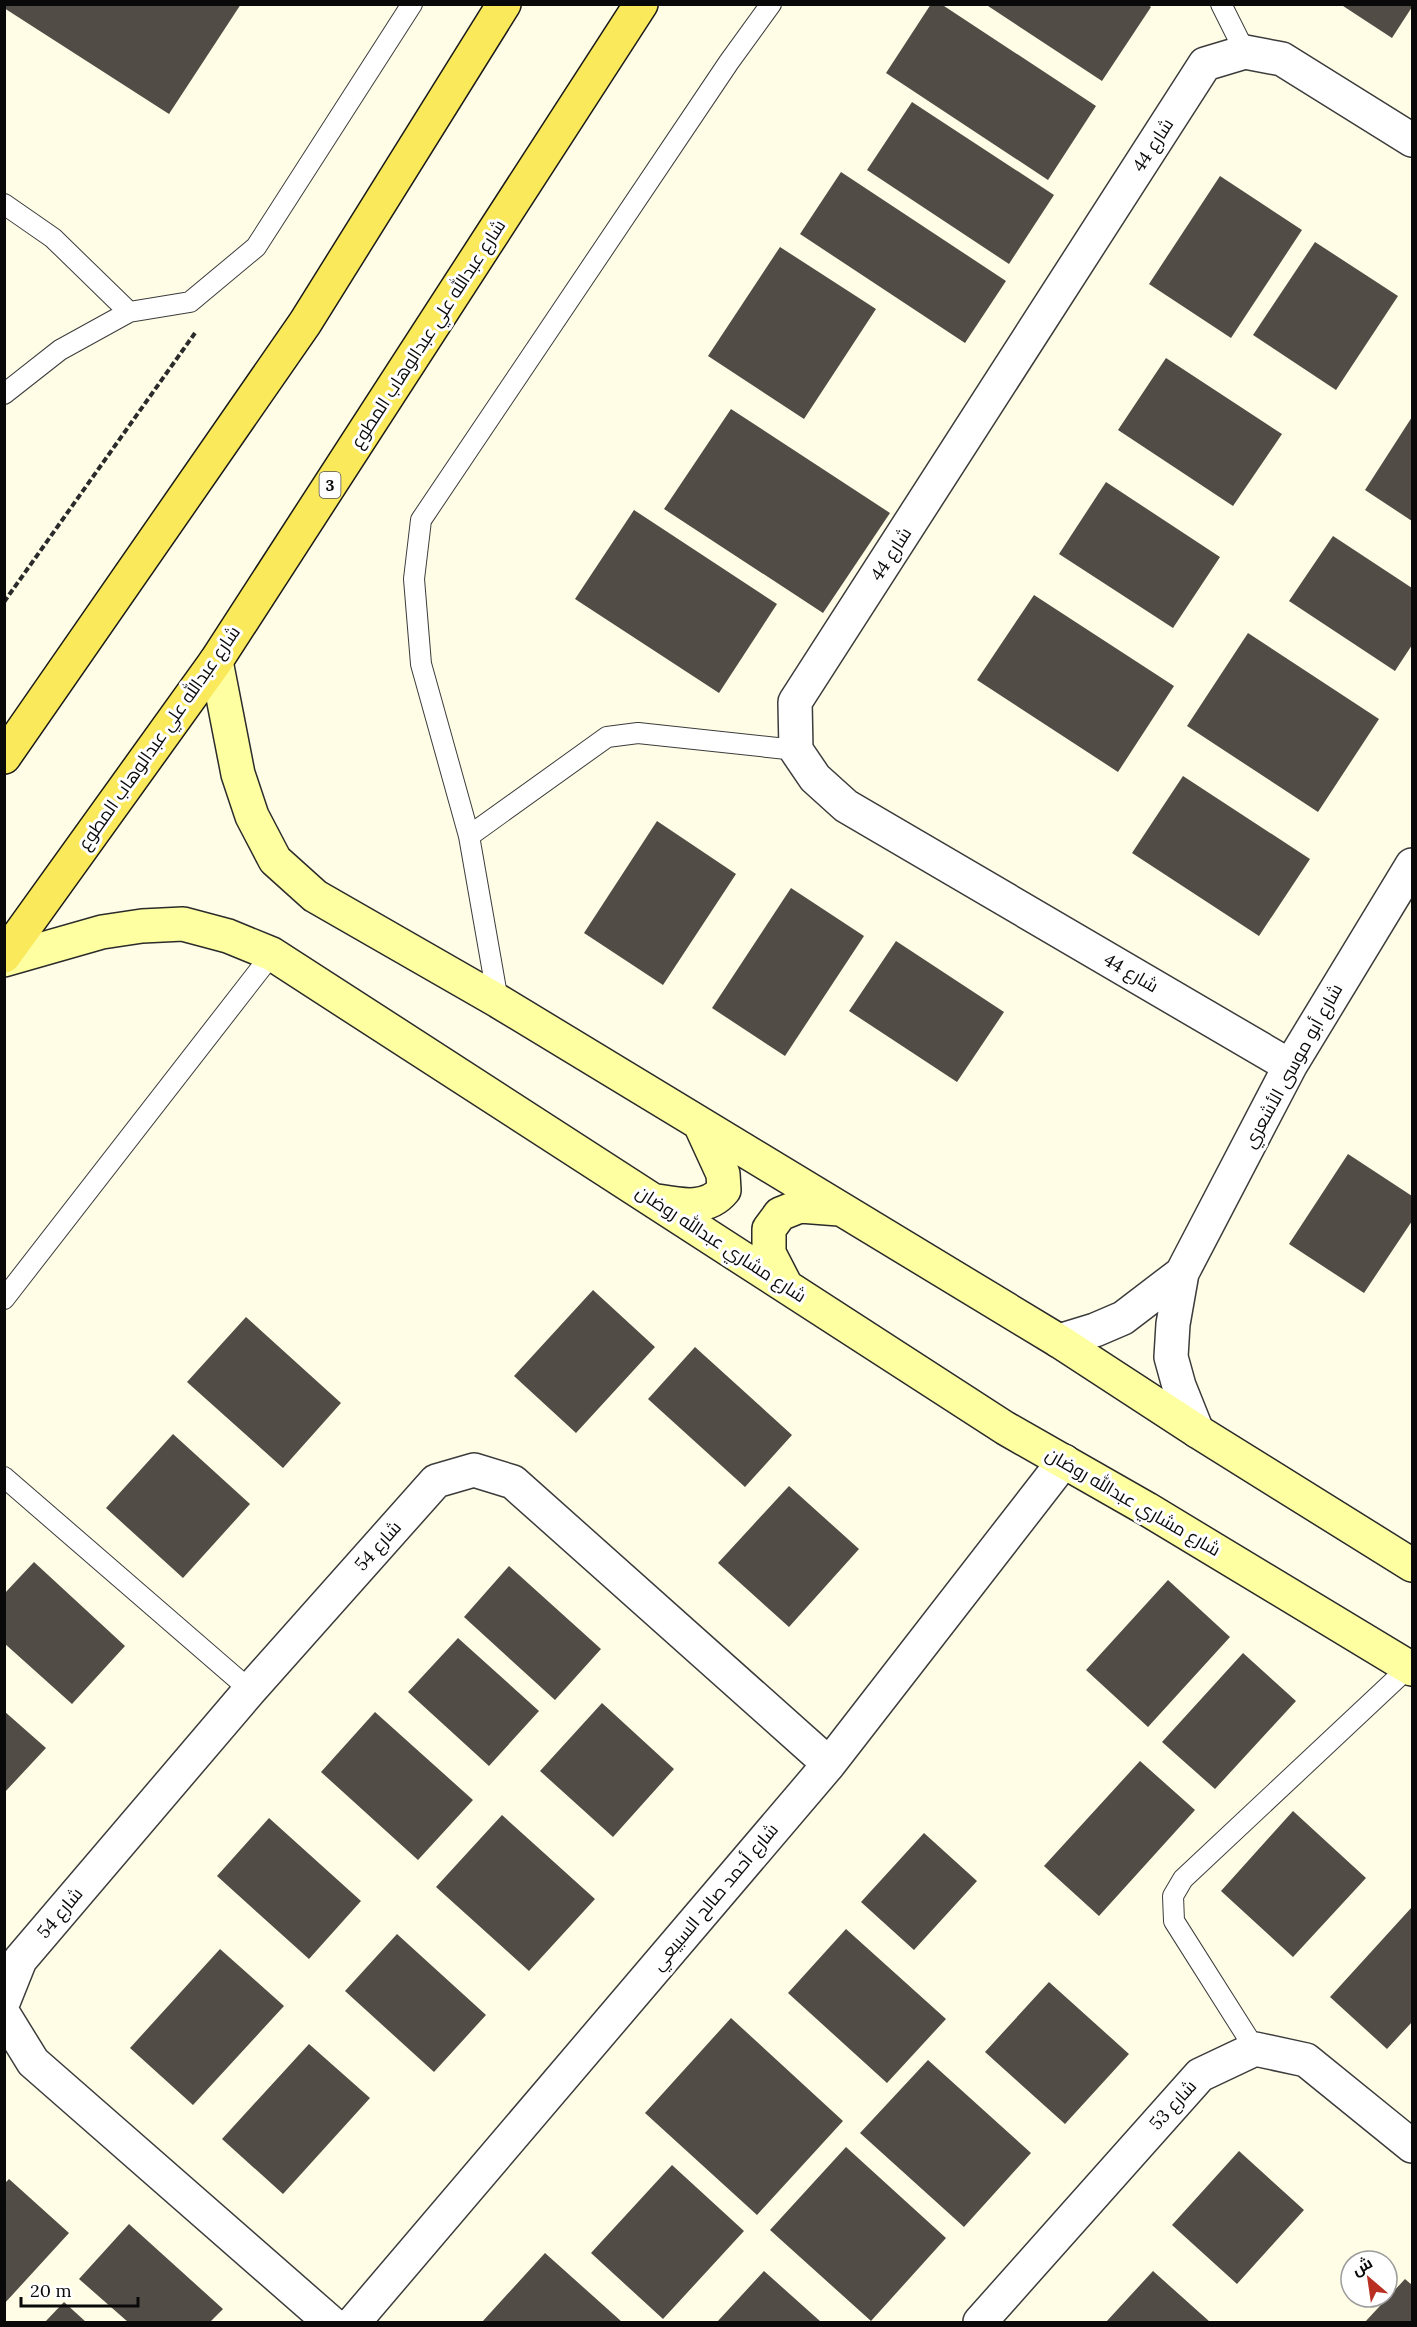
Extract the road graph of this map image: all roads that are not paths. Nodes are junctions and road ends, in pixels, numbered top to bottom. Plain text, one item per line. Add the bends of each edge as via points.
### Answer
1 (412, 4) edge
2 (504, 4) edge
3 (641, 4) edge
4 (771, 4) edge
5 (1221, 4) edge
6 (1245, 52) junction
7 (1413, 140) edge
8 (4, 204) edge
9 (129, 312) junction
10 (4, 394) edge
11 (216, 661) junction
12 (796, 750) junction
13 (4, 757) edge
14 (469, 836) junction
15 (1413, 864) edge
16 (272, 954) junction
17 (4, 958) edge
18 (498, 1001) junction
19 (1290, 1066) junction
20 (700, 1124) junction
21 (652, 1200) junction
22 (841, 1209) junction
23 (1182, 1273) junction
24 (786, 1286) junction
25 (4, 1299) edge
26 (1059, 1341) junction
27 (1197, 1431) junction
28 (1064, 1461) junction
29 (4, 1477) edge
30 (1413, 1565) edge
31 (1411, 1668) edge
32 (250, 1690) junction
33 (829, 1764) junction
34 (4, 2000) edge
35 (4, 2015) edge
36 (1255, 2049) junction
37 (1413, 2146) edge
38 (330, 2322) edge
39 (354, 2322) edge
40 (980, 2322) edge

1 - 9 lane via 256,246 190,302
2 - 13 main road via 305,322
3 - 11 main road, شارع عبدالله علي عبدالوهاب المطوع / 3
4 - 14 lane via 421,520 414,579 421,664
5 - 6 lane
6 - 7 street, شارع 44 via 1282,59
6 - 12 street, شارع 44 via 1205,64 795,702
8 - 9 lane via 53,238
9 - 10 lane via 60,350
11 - 17 main road, شارع عبدالله علي عبدالوهاب المطوع / 3
11 - 18 street via 238,774 252,816 275,860 315,896
12 - 14 lane via 638,733 607,737
12 - 19 street, شارع 44 via 815,778 846,806
14 - 18 lane
15 - 19 street, شارع أبو موسى الأشعري
16 - 17 street, شارع مشاري عبدالله روضان via 228,936 183,924 102,932
16 - 21 street, شارع مشاري عبدالله روضان
16 - 25 lane
18 - 20 street
19 - 23 street, شارع أبو موسى الأشعري
20 - 21 street via 723,1174 724,1190 717,1200 687,1206
20 - 22 street
21 - 24 street, شارع مشاري عبدالله روضان
22 - 24 street via 800,1206 780,1214 769,1229 769,1254
22 - 26 street
23 - 26 street, شارع أبو موسى الأشعري via 1123,1318
23 - 27 street, شارع أبو موسى الأشعري via 1172,1357
24 - 28 street, شارع مشاري عبدالله روضان via 1005,1428
26 - 27 street
27 - 30 street
28 - 31 street, شارع مشاري عبدالله روضان
28 - 33 street, شارع أحمد صالح السبيعي
29 - 32 lane
31 - 36 lane via 1183,1879 1173,1896 1173,1921
32 - 33 street, شارع 54 via 436,1481 474,1470 513,1482
32 - 34 street, شارع 54 via 20,1960
33 - 39 street, شارع أحمد صالح السبيعي
35 - 38 street via 33,2062
36 - 37 street via 1306,2060
36 - 40 street, شارع 53 via 1200,2075

